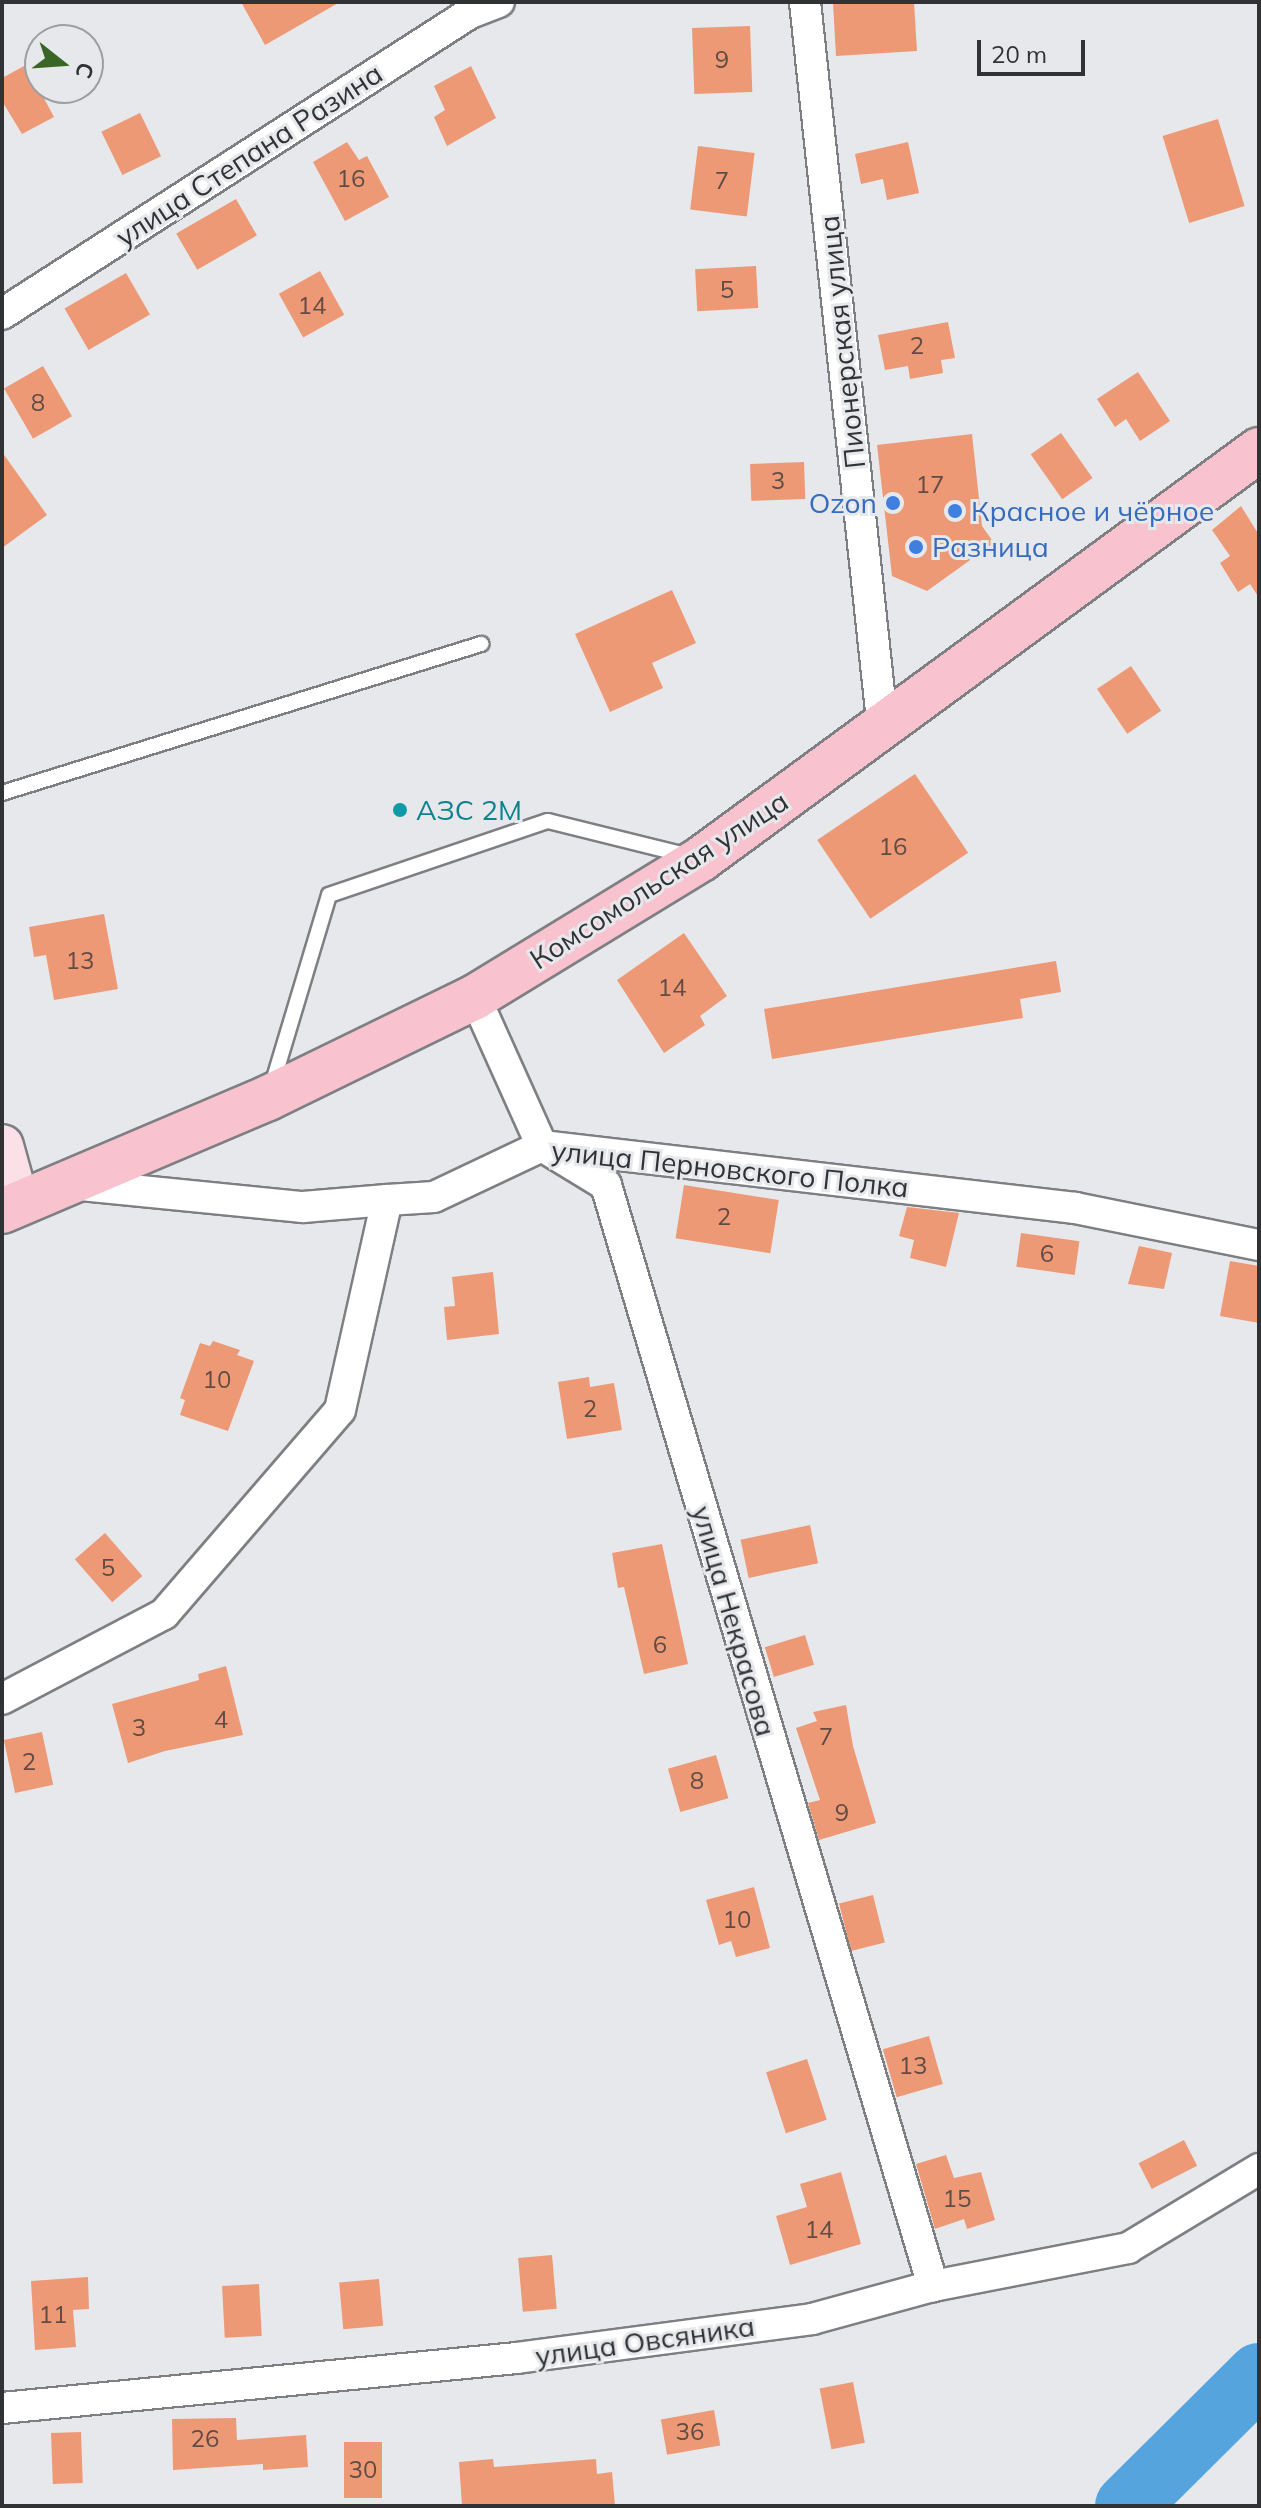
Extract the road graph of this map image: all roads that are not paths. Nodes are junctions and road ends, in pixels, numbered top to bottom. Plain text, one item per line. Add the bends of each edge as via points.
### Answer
1 (499, 2) edge
2 (805, 2) edge
3 (2, 314) edge
4 (1259, 450) edge
5 (481, 644) dead end
6 (883, 729) junction
7 (2, 793) edge
8 (701, 859) junction
9 (475, 997) junction
10 (268, 1098) junction
11 (2, 1146) edge
12 (542, 1146) junction
13 (65, 1184) junction
14 (387, 1200) junction
15 (10, 1208) edge
16 (1259, 1245) edge
17 (2, 1699) edge
18 (1259, 2169) edge
19 (933, 2286) junction
20 (2, 2408) edge

1 - 3 street, улица Степана Разина via 470,13
2 - 6 street, Пионерская улица
4 - 6 main road, Комсомольская улица
5 - 7 lane
6 - 8 main road, Комсомольская улица
8 - 9 main road, Комсомольская улица
8 - 10 lane via 548,821 329,895
9 - 10 main road, Комсомольская улица
9 - 12 street
10 - 13 main road, Комсомольская улица
11 - 15 street
12 - 14 street, улица Перновского Полка via 434,1197
12 - 16 street, улица Перновского Полка via 1075,1208
12 - 19 street, улица Некрасова via 606,1185
13 - 14 street, улица Перновского Полка via 303,1207
13 - 15 main road, Комсомольская улица
14 - 17 street via 340,1410 164,1614
18 - 19 street, улица Овсяника via 1128,2248
19 - 20 street, улица Овсяника via 812,2319 532,2356

